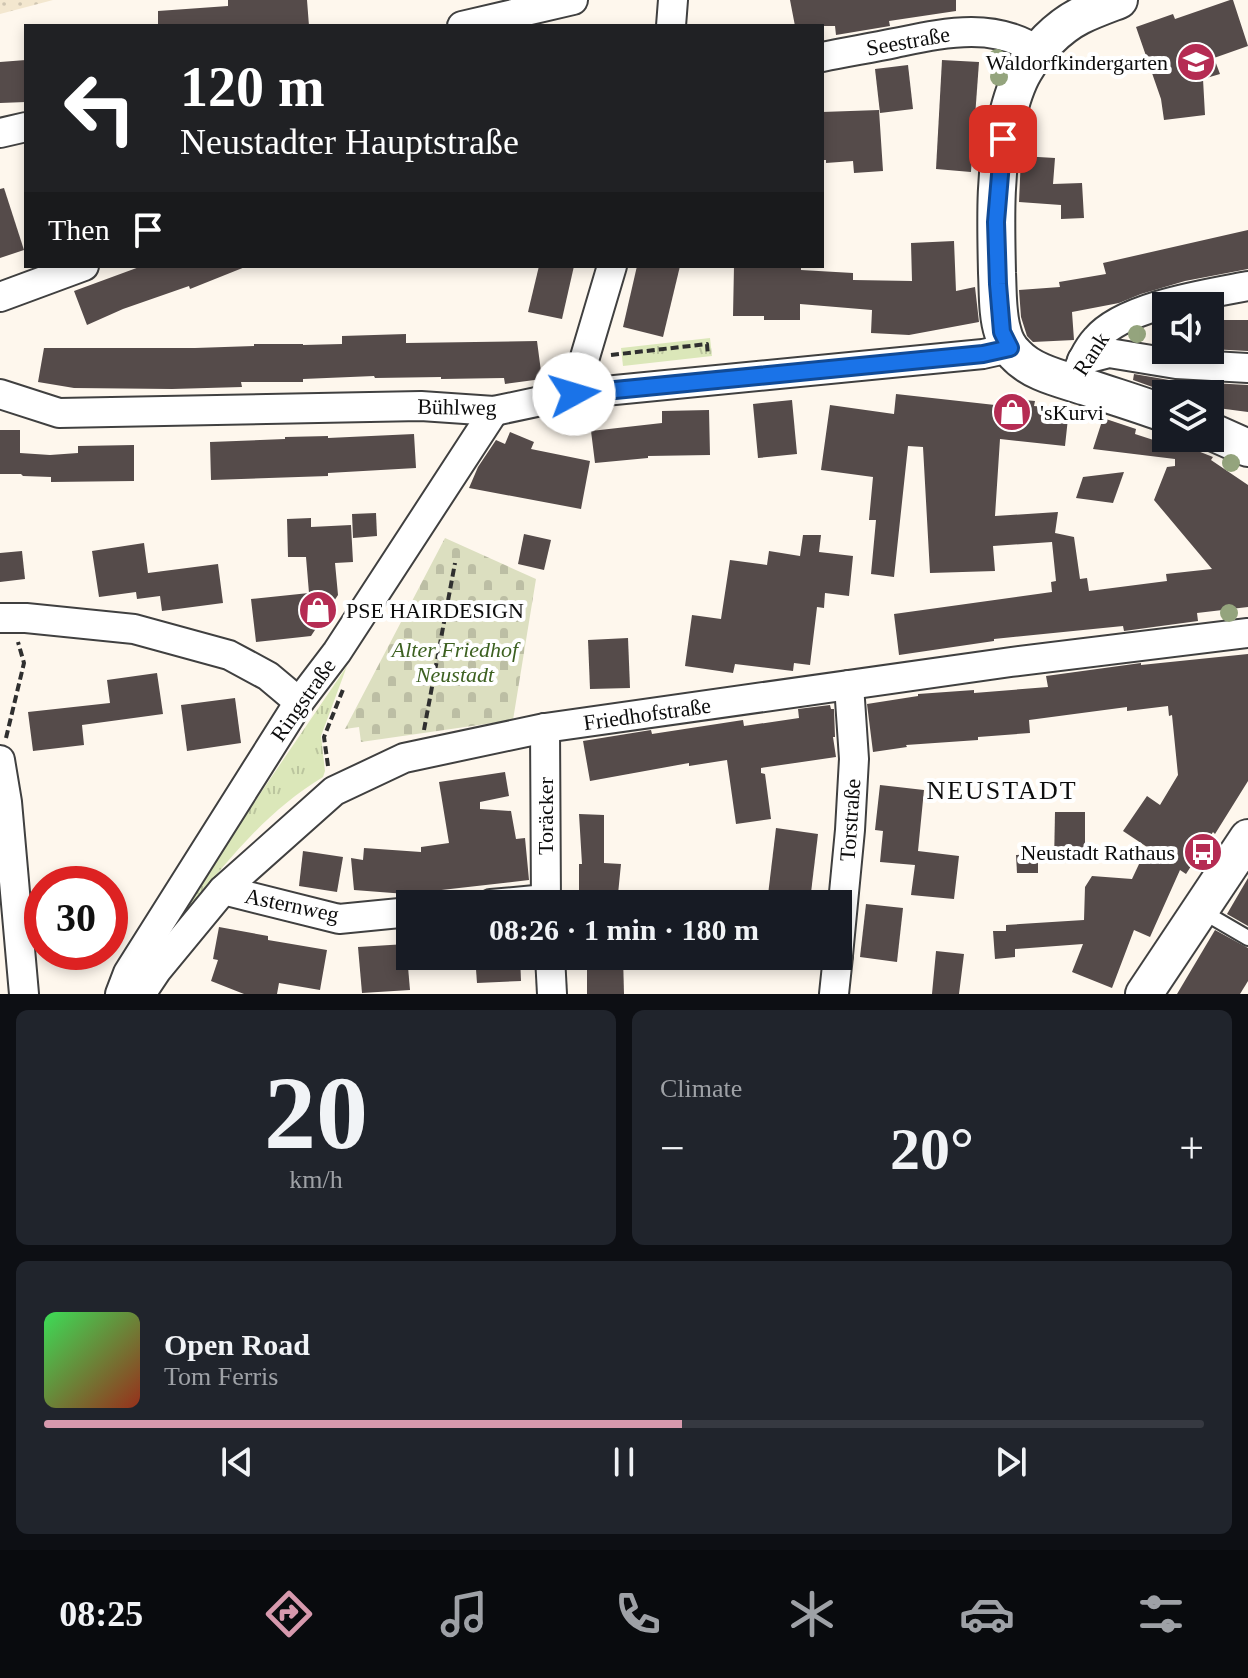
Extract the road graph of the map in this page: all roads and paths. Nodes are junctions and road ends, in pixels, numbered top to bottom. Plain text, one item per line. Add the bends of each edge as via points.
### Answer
1 (573, 0) edge
2 (673, 0) edge
3 (1119, 0) edge
4 (471, 24) edge
5 (671, 24) edge
6 (1038, 51) junction
7 (824, 57) edge
8 (24, 127) edge
9 (0, 133) edge
10 (79, 268) edge
11 (611, 268) edge
12 (1248, 286) edge
13 (0, 297) edge
14 (707, 344) dead end
15 (1010, 348) junction
16 (608, 355) dead end
17 (1248, 368) edge
18 (1078, 372) junction
19 (0, 394) edge
20 (574, 394) junction
21 (1152, 407) edge
22 (494, 411) junction
23 (1224, 437) edge
24 (1248, 448) edge
25 (455, 563) dead end
26 (8, 626) edge
27 (1248, 633) edge
28 (346, 682) dead end
29 (849, 685) junction
30 (299, 702) junction
31 (545, 728) junction
32 (424, 732) dead end
33 (0, 760) edge
34 (328, 779) dead end
35 (1248, 838) edge
36 (223, 890) junction
37 (546, 890) edge
38 (844, 890) edge
39 (1199, 909) junction
40 (396, 913) edge
41 (1248, 938) edge
42 (551, 970) edge
43 (837, 970) edge
44 (24, 994) edge
45 (120, 994) edge
46 (141, 994) edge
47 (552, 994) edge
48 (834, 994) edge
49 (1144, 994) edge

1 - 4 street
2 - 5 street
3 - 6 street via 1078,17
6 - 7 street, Seestraße via 992,33 950,32
6 - 15 street via 1014,95 1000,155 998,284 1002,332
8 - 9 street
10 - 13 street
11 - 20 street
12 - 18 street, Rank via 1161,304 1110,326 1096,339
14 - 16 path
15 - 18 street via 1051,376
15 - 20 street, Bühlweg
17 - 18 street via 1109,353
18 - 21 street
19 - 22 street, Bühlweg via 59,413 421,406
20 - 22 street, Bühlweg
22 - 30 street, Ringstraße
23 - 24 street
25 - 32 path
26 - 30 street via 26,618 134,629 229,655 268,676
26 - 33 path via 24,663
27 - 29 street, Friedhofstraße
28 - 34 path via 324,737
29 - 31 street, Friedhofstraße
29 - 38 street, Torstraße via 854,759
30 - 45 street, Ringstraße via 128,973
31 - 36 street, Friedhofstraße via 404,758 334,791
31 - 37 street, Toräcker
33 - 44 street
35 - 39 street
36 - 40 street, Asternweg via 339,919
36 - 46 street, Friedhofstraße
39 - 41 lane
39 - 49 street
42 - 47 street
43 - 48 street, Torstraße

